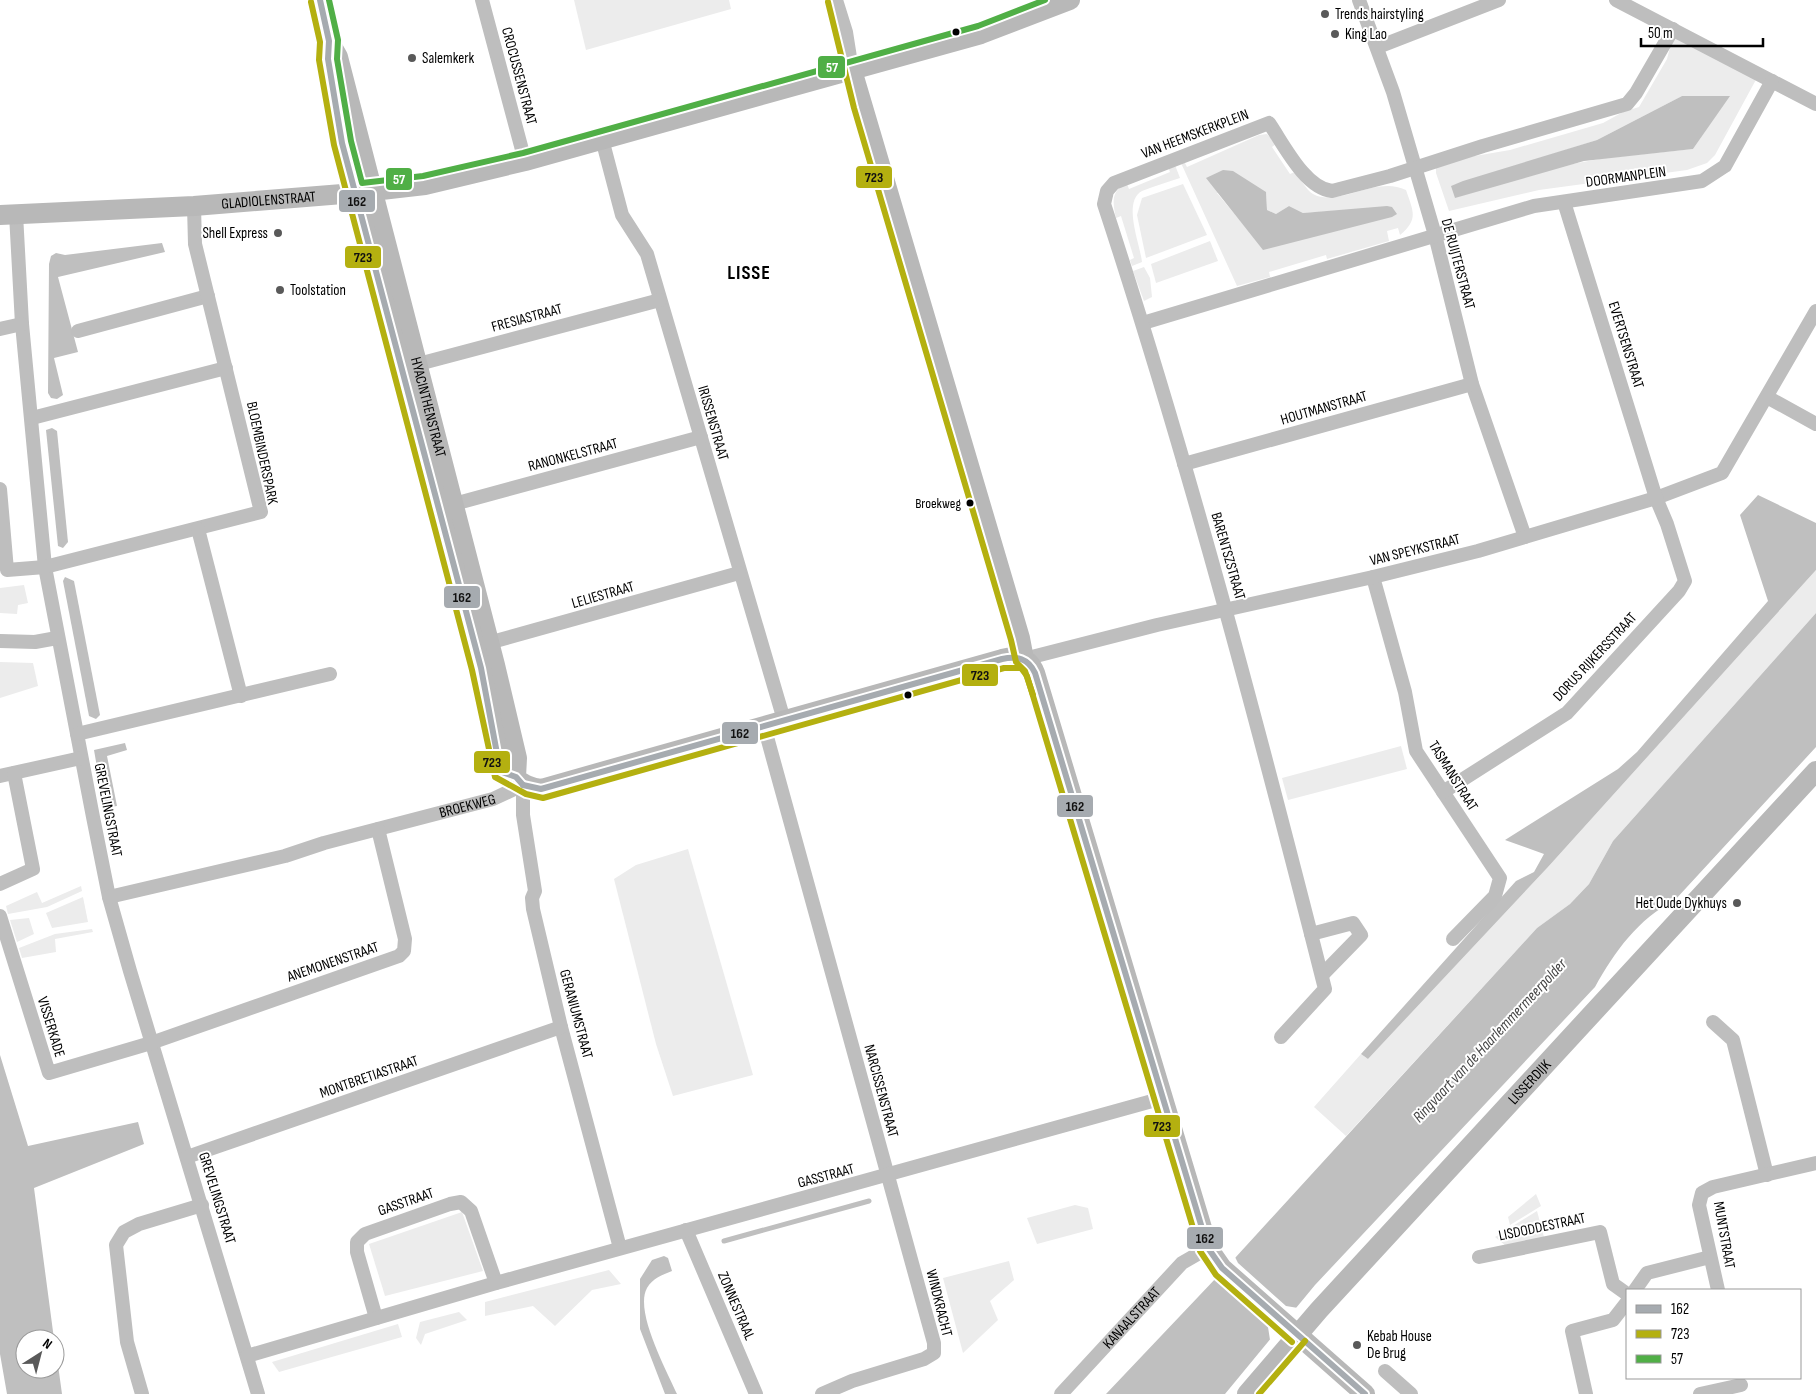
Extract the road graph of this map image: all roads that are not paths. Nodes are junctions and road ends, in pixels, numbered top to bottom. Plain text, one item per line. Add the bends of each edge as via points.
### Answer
1 (320, 0) edge
2 (482, 0) edge
3 (836, 0) edge
4 (1359, 0) edge
5 (1499, 0) edge
6 (1616, 0) edge
7 (1066, 1) edge
8 (1673, 29) junction
9 (1378, 47) junction
10 (852, 70) junction
11 (1772, 81) junction
12 (1816, 104) edge
13 (602, 139) junction
14 (525, 161) junction
15 (1414, 168) junction
16 (1106, 191) joint
17 (364, 192) junction
18 (1564, 202) junction
19 (194, 206) junction
20 (8, 214) edge
21 (1435, 235) junction
22 (208, 296) junction
23 (660, 300) junction
24 (1816, 311) edge
25 (1143, 323) junction
26 (22, 324) junction
27 (0, 329) edge
28 (78, 331) dead end
29 (410, 367) junction
30 (226, 368) junction
31 (1472, 384) junction
32 (1767, 397) junction
33 (32, 418) junction
34 (1816, 424) edge
35 (701, 437) junction
36 (1184, 464) junction
37 (0, 489) edge
38 (1656, 498) junction
39 (454, 504) junction
40 (198, 529) junction
41 (1525, 537) junction
42 (45, 568) junction
43 (739, 573) junction
44 (1373, 577) junction
45 (1226, 609) junction
46 (58, 638) junction
47 (0, 641) edge
48 (482, 645) junction
49 (1024, 659) junction
50 (330, 674) dead end
51 (242, 696) junction
52 (784, 720) junction
53 (764, 726) junction
54 (76, 734) junction
55 (81, 758) junction
56 (1816, 771) edge
57 (14, 773) junction
58 (0, 776) edge
59 (520, 782) junction
60 (1443, 792) junction
61 (378, 829) junction
62 (0, 884) edge
63 (109, 897) junction
64 (0, 916) edge
65 (1311, 934) junction
66 (1453, 939) dead end
67 (1322, 975) junction
68 (1713, 1022) dead end
69 (561, 1027) junction
70 (1281, 1037) dead end
71 (152, 1043) junction
72 (1163, 1098) junction
73 (187, 1157) junction
74 (1816, 1163) edge
75 (1767, 1175) junction
76 (888, 1176) junction
77 (202, 1206) junction
78 (686, 1230) junction
79 (620, 1248) junction
80 (1208, 1248) junction
81 (1479, 1257) dead end
82 (1710, 1257) junction
83 (496, 1282) junction
84 (1636, 1289) edge
85 (1718, 1289) edge
86 (1626, 1293) edge
87 (1626, 1303) edge
88 (376, 1318) junction
89 (1291, 1329) junction
90 (247, 1356) junction
91 (1385, 1371) dead end
92 (1741, 1386) edge
93 (142, 1394) edge
94 (258, 1394) edge
95 (756, 1394) edge
96 (822, 1394) edge
97 (1062, 1394) edge
98 (1246, 1394) edge
99 (1365, 1394) edge
100 (1411, 1394) edge
101 (1586, 1394) edge
102 (1700, 1394) edge

1 - 17 main road, HYACINTHENSTRAAT via 330,41 328,59 342,142
2 - 14 street, CROCUSSENSTRAAT
3 - 10 street via 846,32
4 - 9 street, DE RUIJTERSTRAAT
5 - 9 street
6 - 8 street
7 - 10 main road, GLADIOLENSTRAAT via 981,34
8 - 11 street
8 - 15 street via 1627,104
9 - 15 street, DE RUIJTERSTRAAT
10 - 13 main road, GLADIOLENSTRAAT
10 - 49 main road
11 - 12 street
11 - 18 street, DOORMANPLEIN via 1725,166 1702,181
13 - 14 main road, GLADIOLENSTRAAT
13 - 23 street, IRISSENSTRAAT via 622,215 647,254
14 - 17 main road, GLADIOLENSTRAAT via 425,185
15 - 16 street, VAN HEEMSKERKPLEIN via 1332,191 1323,190 1312,184 1268,123 1114,183
15 - 21 street, DE RUIJTERSTRAAT
16 - 25 street, BARENTSZSTRAAT via 1104,204
17 - 19 main road, GLADIOLENSTRAAT
17 - 29 main road, HYACINTHENSTRAAT
18 - 21 street, DOORMANPLEIN via 1534,206
18 - 38 street, EVERTSENSTRAAT
19 - 20 main road, GLADIOLENSTRAAT
19 - 22 street, BLOEMBINDERSPARK via 195,244
20 - 26 street, GREVELINGSTRAAT
21 - 25 street
21 - 31 street, DE RUIJTERSTRAAT
22 - 28 street
22 - 30 street, BLOEMBINDERSPARK
23 - 29 street, FRESIASTRAAT
23 - 35 street, IRISSENSTRAAT
24 - 32 street, VAN SPEYKSTRAAT
25 - 36 street, BARENTSZSTRAAT
26 - 27 street
26 - 33 street, GREVELINGSTRAAT
29 - 39 main road, HYACINTHENSTRAAT
29 - 48 main road, HYACINTHENSTRAAT
30 - 33 street
30 - 40 street, BLOEMBINDERSPARK via 261,512
31 - 36 street, HOUTMANSTRAAT
31 - 41 street, DE RUIJTERSTRAAT
32 - 34 street
32 - 38 street, VAN SPEYKSTRAAT via 1722,473
33 - 42 street, GREVELINGSTRAAT
35 - 39 street, RANONKELSTRAAT
35 - 43 street, IRISSENSTRAAT
36 - 45 street, BARENTSZSTRAAT
37 - 42 street, BLOEMBINDERSPARK via 8,570
38 - 41 street, VAN SPEYKSTRAAT
38 - 60 street, DORUS RIJKERSSTRAAT via 1685,581 1679,591 1567,713
39 - 48 main road, HYACINTHENSTRAAT
40 - 42 street, BLOEMBINDERSPARK
40 - 51 street
41 - 44 street, VAN SPEYKSTRAAT
42 - 46 street, GREVELINGSTRAAT
43 - 48 street, LELIESTRAAT
43 - 52 street, IRISSENSTRAAT
44 - 45 street, VAN SPEYKSTRAAT
44 - 60 street, TASMANSTRAAT via 1404,692 1416,751
45 - 49 street, VAN SPEYKSTRAAT
45 - 65 street, BARENTSZSTRAAT
46 - 47 street via 35,642
46 - 54 street, GREVELINGSTRAAT
48 - 59 main road, HYACINTHENSTRAAT via 499,764 502,772
49 - 52 main road, BROEKWEG via 1018,656 1002,659
49 - 72 main road via 1033,666
50 - 51 street
51 - 54 street
52 - 53 main road, BROEKWEG
53 - 59 main road, BROEKWEG via 540,789
53 - 76 street, NARCISSENSTRAAT
54 - 55 street, GREVELINGSTRAAT
55 - 57 street
55 - 63 street, GREVELINGSTRAAT
56 - 89 main road, LISSERDIJK
57 - 58 street
57 - 62 street via 34,869
59 - 61 street, BROEKWEG via 493,799
59 - 69 street, GERANIUMSTRAAT via 535,891 533,909
60 - 66 street, TASMANSTRAAT via 1500,878 1495,896
61 - 63 street, BROEKWEG via 268,860
61 - 71 street, ANEMONENSTRAAT via 405,939 404,952 392,959
63 - 71 street, GREVELINGSTRAAT
64 - 71 street, VISSERKADE via 49,1073
65 - 67 street, BARENTSZSTRAAT
65 - 67 street via 1353,923 1361,935
67 - 70 street, BARENTSZSTRAAT via 1325,989
68 - 75 street via 1733,1040
69 - 73 street, MONTBRETIASTRAAT
69 - 79 street, GERANIUMSTRAAT
71 - 73 street, GREVELINGSTRAAT
72 - 76 street, GASSTRAAT
72 - 80 main road
73 - 77 street, GREVELINGSTRAAT
74 - 75 street, MUNTSTRAAT
75 - 82 street, MUNTSTRAAT via 1714,1187 1702,1193 1700,1205
76 - 78 street, GASSTRAAT
76 - 96 street, WINDKRACHT via 934,1343 934,1353
77 - 90 street, GREVELINGSTRAAT
77 - 93 street via 140,1224 124,1232 116,1245 127,1342
78 - 79 street, GASSTRAAT
78 - 95 street, ZONNESTRAAL
79 - 83 street, GASSTRAAT
80 - 89 main road via 1222,1268
80 - 97 street, KANAALSTRAAT via 1182,1263
81 - 86 street, LISDODDESTRAAT via 1600,1232 1613,1284
82 - 84 street via 1647,1273
82 - 85 street, MUNTSTRAAT
83 - 88 street, GASSTRAAT
83 - 88 street, GASSTRAAT via 471,1211 461,1202 450,1204 365,1234 356,1242
87 - 101 street via 1614,1320 1572,1331
88 - 90 street, GASSTRAAT
89 - 98 main road, LISSERDIJK
89 - 99 main road
90 - 94 street, GREVELINGSTRAAT
91 - 100 street
92 - 102 street

